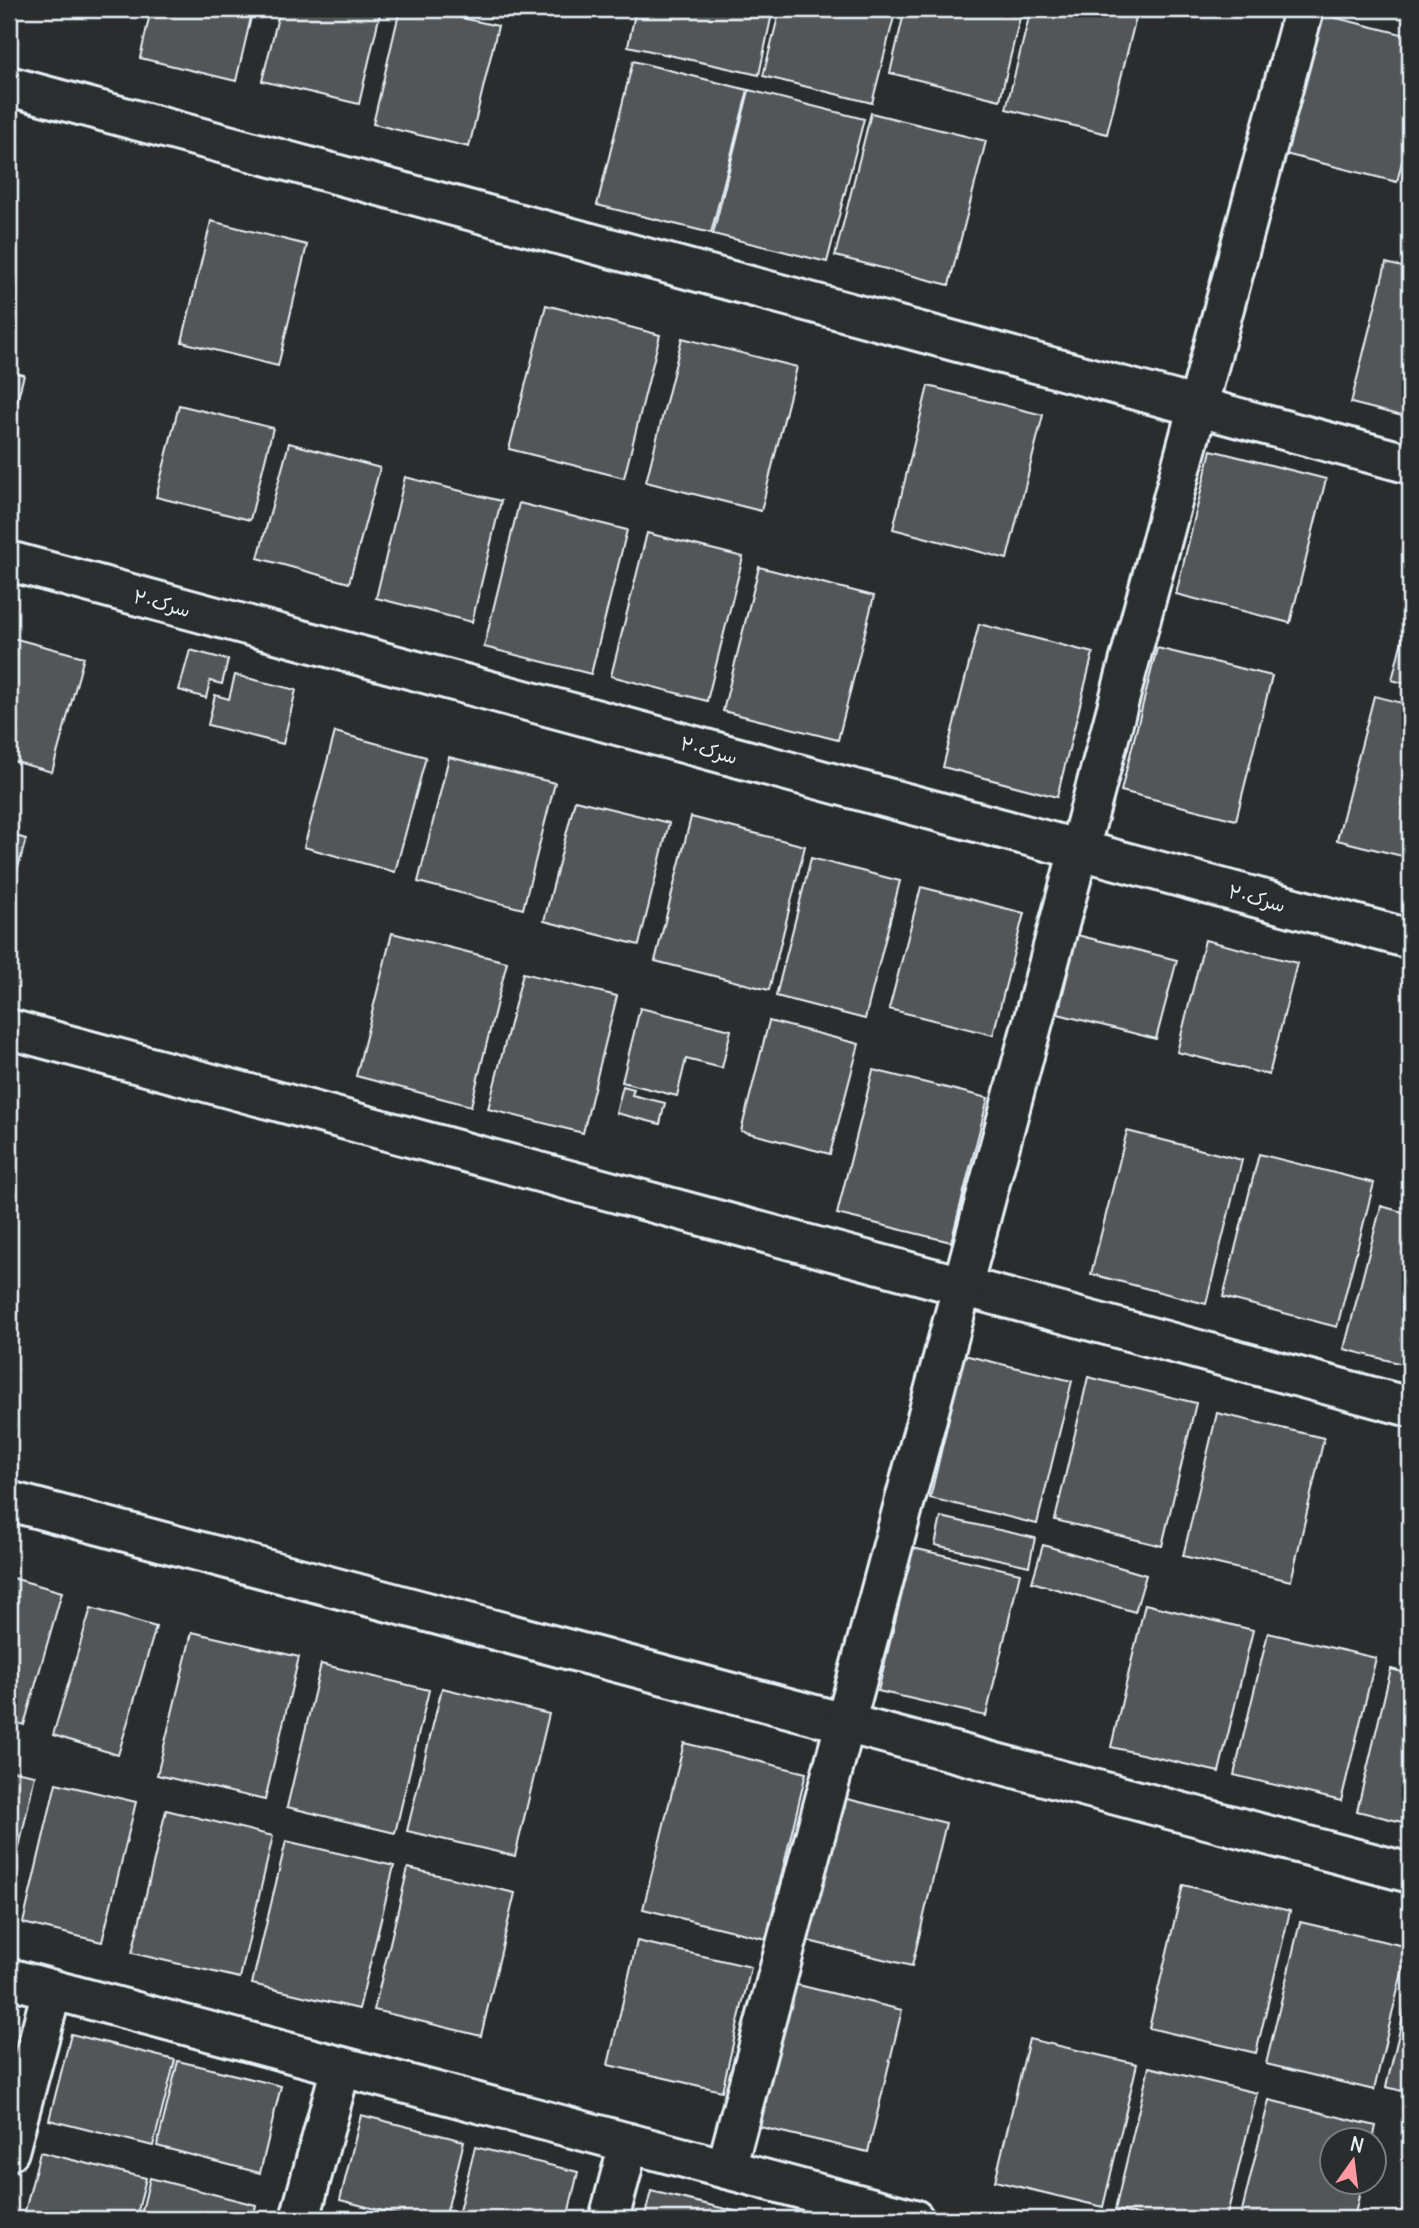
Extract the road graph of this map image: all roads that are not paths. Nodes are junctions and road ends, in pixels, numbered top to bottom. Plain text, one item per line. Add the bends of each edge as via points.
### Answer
1 (1304, 9) edge
2 (9, 86) edge
3 (1198, 407) junction
4 (1410, 464) edge
5 (9, 561) edge
6 (1079, 850) junction
7 (1410, 939) edge
8 (9, 1029) edge
9 (962, 1286) junction
10 (1410, 1407) edge
11 (9, 1501) edge
12 (845, 1723) junction
13 (1410, 1873) edge
14 (9, 1978) edge
15 (52, 1990) junction
16 (341, 2067) junction
17 (629, 2143) junction
18 (9, 2151) edge
19 (726, 2169) junction
20 (300, 2219) edge
21 (609, 2219) edge
22 (914, 2219) edge

1 - 3 street
2 - 3 street
3 - 4 street
3 - 6 street
5 - 6 street, سرک۲۰
6 - 7 street, سرک۲۰
6 - 9 street
8 - 9 street
9 - 10 street
9 - 12 street
11 - 12 street
12 - 13 street
12 - 19 street
14 - 15 street
15 - 16 street
15 - 18 street
16 - 17 street
16 - 20 street
17 - 19 street
17 - 21 street
19 - 22 street

